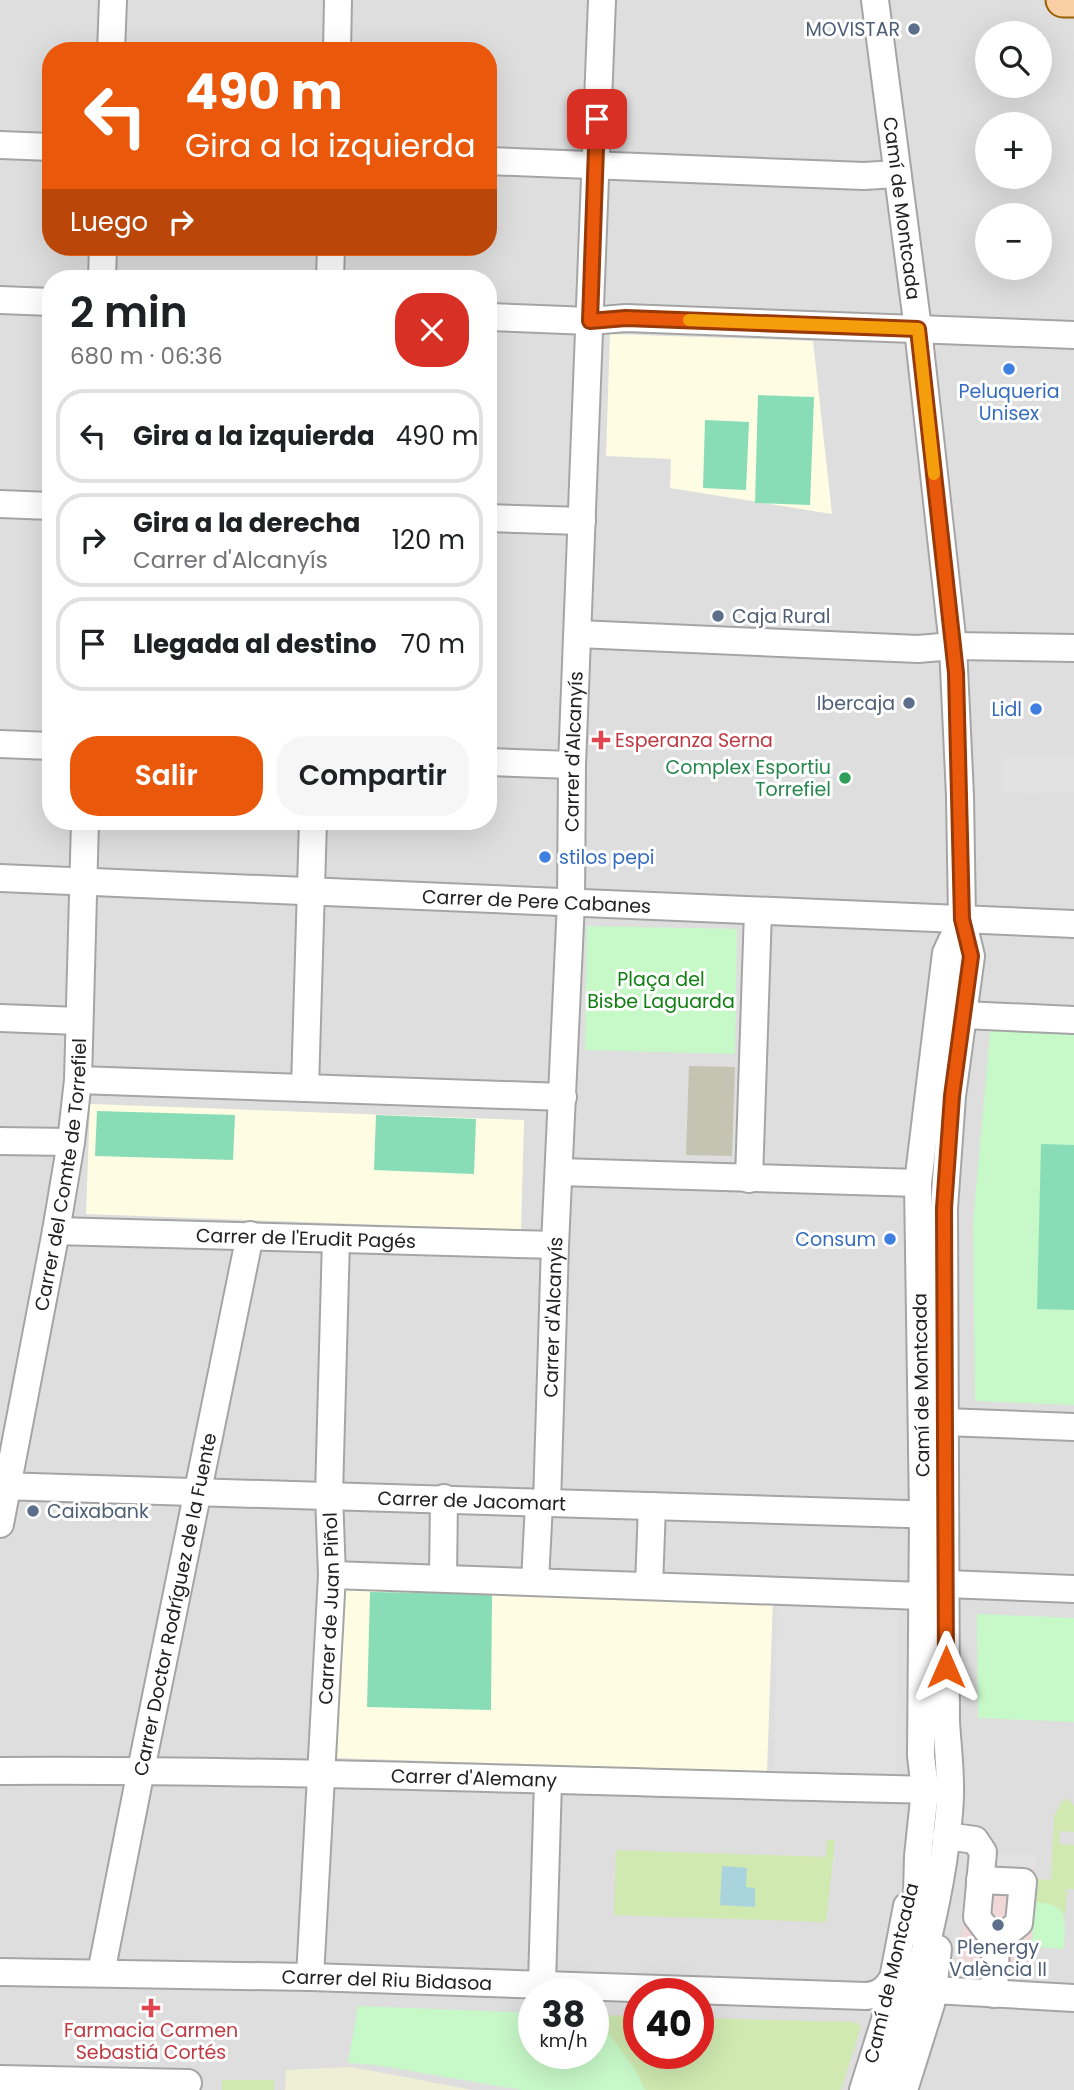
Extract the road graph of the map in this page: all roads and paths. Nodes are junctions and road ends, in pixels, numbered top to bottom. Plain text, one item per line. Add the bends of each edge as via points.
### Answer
1 (113, 0) edge
2 (338, 0) edge
3 (602, 0) edge
4 (875, 0) edge
5 (1063, 0) edge
6 (1074, 0) edge
7 (111, 42) edge
8 (337, 42) edge
9 (0, 145) edge
10 (42, 147) edge
11 (497, 161) edge
12 (595, 165) junction
13 (897, 174) junction
14 (0, 300) edge
15 (42, 302) edge
16 (497, 317) edge
17 (590, 321) junction
18 (918, 329) junction
19 (1074, 335) edge
20 (0, 504) edge
21 (42, 506) edge
22 (497, 518) edge
23 (582, 521) junction
24 (578, 634) junction
25 (953, 646) junction
26 (1074, 649) edge
27 (0, 744) edge
28 (42, 746) edge
29 (497, 762) edge
30 (572, 765) junction
31 (85, 830) edge
32 (313, 830) edge
33 (0, 878) edge
34 (82, 881) junction
35 (311, 891) junction
36 (570, 902) junction
37 (758, 911) junction
38 (962, 919) junction
39 (1074, 924) edge
40 (963, 1015) junction
41 (0, 1018) edge
42 (79, 1020) junction
43 (1074, 1020) edge
44 (78, 1080) junction
45 (305, 1088) junction
46 (563, 1097) junction
47 (0, 1141) edge
48 (71, 1142) junction
49 (559, 1172) junction
50 (749, 1179) junction
51 (918, 1183) junction
52 (55, 1231) junction
53 (250, 1235) junction
54 (336, 1238) junction
55 (555, 1245) junction
56 (944, 1422) junction
57 (1074, 1427) edge
58 (4, 1486) edge
59 (199, 1492) junction
60 (329, 1494) junction
61 (444, 1499) junction
62 (543, 1503) junction
63 (652, 1506) junction
64 (934, 1515) junction
65 (0, 1524) edge
66 (332, 1575) junction
67 (443, 1578) junction
68 (536, 1582) junction
69 (649, 1586) junction
70 (1074, 1589) edge
71 (930, 1590) junction
72 (141, 1770) junction
73 (0, 1771) edge
74 (320, 1773) junction
75 (548, 1781) junction
76 (937, 1790) junction
77 (936, 1851) junction
78 (980, 1880) junction
79 (996, 1942) junction
80 (0, 1972) edge
81 (102, 1973) junction
82 (310, 1977) junction
83 (542, 1978) edge
84 (518, 1982) edge
85 (609, 1986) edge
86 (913, 1986) junction
87 (994, 1994) junction
88 (1074, 1997) edge
89 (0, 2079) edge
90 (188, 2083) dead end
91 (863, 2090) edge
92 (884, 2090) edge
93 (904, 2090) edge

1 - 7 street
2 - 8 street
3 - 12 street, Carrer d'Alcanyís
4 - 13 street, Camí de Montcada
5 - 6 main road
9 - 10 street
11 - 12 street
12 - 13 street
12 - 17 street, Carrer d'Alcanyís
13 - 18 street, Camí de Montcada
14 - 15 street
16 - 17 street
17 - 18 street via 626,318
17 - 23 street, Carrer d'Alcanyís
18 - 19 street
18 - 25 street, Camí de Montcada
20 - 21 street
22 - 23 street
23 - 24 street, Carrer d'Alcanyís
24 - 25 street via 918,649
24 - 30 street, Carrer d'Alcanyís
25 - 26 street
25 - 38 street, Camí de Montcada
27 - 28 street
29 - 30 street
30 - 36 street, Carrer d'Alcanyís
31 - 34 street, Carrer del Comte de Torrefiel
32 - 35 street
33 - 34 street, Carrer de Pere Cabanes
34 - 35 street, Carrer de Pere Cabanes
34 - 42 street, Carrer del Comte de Torrefiel
35 - 36 street, Carrer de Pere Cabanes
35 - 45 street
36 - 37 street, Carrer de Pere Cabanes
36 - 46 street, Carrer d'Alcanyís
37 - 38 street, Carrer de Pere Cabanes
37 - 50 street
38 - 39 street, Carrer de Pere Cabanes
38 - 40 street, Camí de Montcada via 971,956
38 - 51 street, Camí de Montcada via 946,953
40 - 43 street
40 - 56 street, Camí de Montcada via 944,1208
41 - 42 street
42 - 44 street, Carrer del Comte de Torrefiel
44 - 45 street
44 - 48 street, Carrer del Comte de Torrefiel
45 - 46 street
46 - 49 street, Carrer d'Alcanyís
47 - 48 street
48 - 52 street, Carrer del Comte de Torrefiel
49 - 50 street
49 - 55 street, Carrer d'Alcanyís
50 - 51 street
51 - 64 street, Camí de Montcada
52 - 53 street, Carrer de l'Erudit Pagés
52 - 58 street, Carrer del Comte de Torrefiel
53 - 54 street, Carrer de l'Erudit Pagés
53 - 59 street, Carrer Doctor Rodríguez de la Fuente
54 - 55 street, Carrer de l'Erudit Pagés
54 - 60 street, Carrer de Juan Piñol
55 - 62 street, Carrer d'Alcanyís
56 - 57 street
56 - 64 street, Camí de Montcada
58 - 59 street, Carrer de Jacomart
58 - 65 street, Carrer del Comte de Torrefiel
59 - 60 street, Carrer de Jacomart
59 - 72 street, Carrer Doctor Rodríguez de la Fuente
60 - 61 street, Carrer de Jacomart
60 - 66 street, Carrer de Juan Piñol
61 - 62 street, Carrer de Jacomart
61 - 67 street
62 - 63 street, Carrer de Jacomart
62 - 68 street, Carrer d'Alcanyís
63 - 64 street, Carrer de Jacomart
63 - 69 street
64 - 71 street, Camí de Montcada
66 - 67 street
66 - 74 street, Carrer de Juan Piñol
67 - 68 street
68 - 69 street
69 - 71 street
70 - 71 street
71 - 76 street, Camí de Montcada via 921,1756
72 - 73 street, Carrer d'Alemany
72 - 74 street, Carrer d'Alemany
72 - 81 street, Carrer Doctor Rodríguez de la Fuente
74 - 75 street, Carrer d'Alemany
74 - 82 street, Carrer de Juan Piñol
75 - 76 street, Carrer d'Alemany
75 - 83 street
76 - 77 street, Camí de Montcada
77 - 78 street via 975,1839 983,1852
77 - 86 street, Camí de Montcada
78 - 79 street via 977,1917
78 - 79 street via 1023,1882 1019,1923
79 - 87 street
80 - 81 street, Carrer del Riu Bidasoa
81 - 82 street, Carrer del Riu Bidasoa
82 - 84 street, Carrer del Riu Bidasoa
85 - 86 street, Carrer del Riu Bidasoa via 866,1996 886,1988
86 - 87 street
86 - 91 street, Camí de Montcada via 885,2020
86 - 92 street, Camí de Montcada
86 - 93 street, Camí de Montcada via 927,2017
87 - 88 street
89 - 90 street

